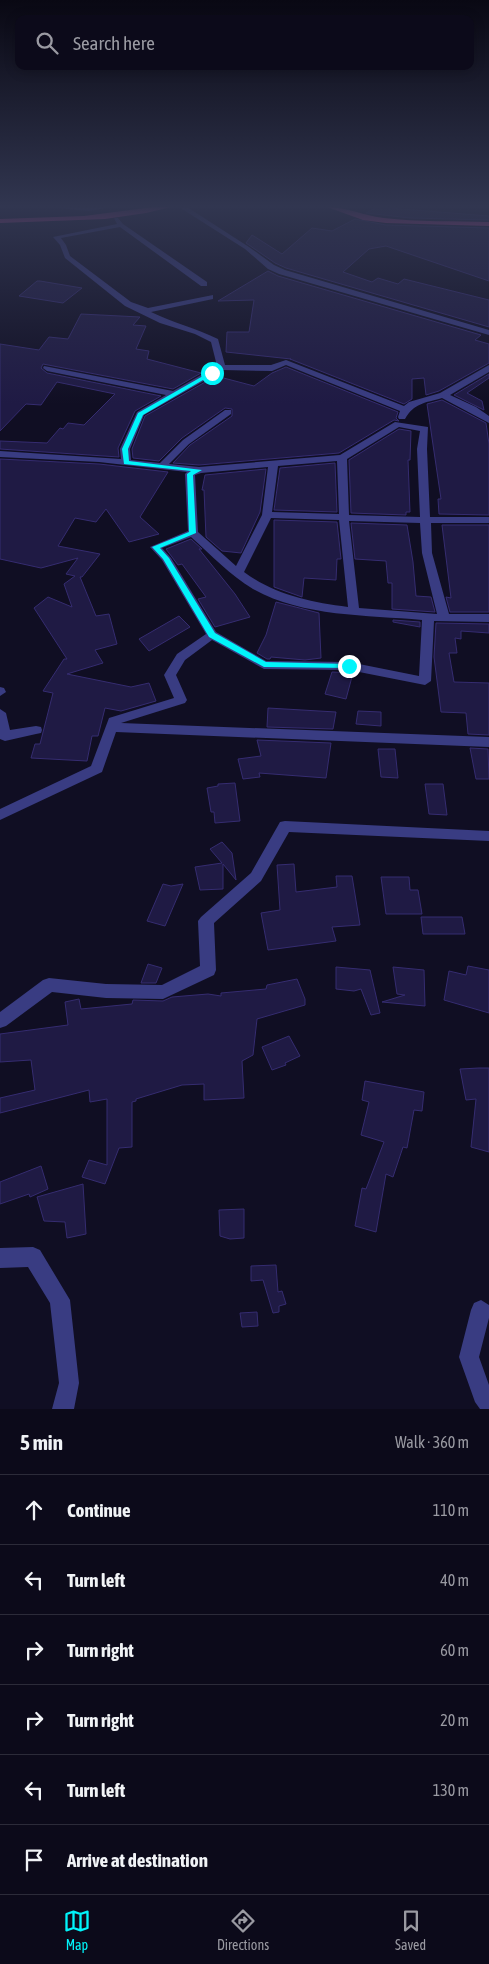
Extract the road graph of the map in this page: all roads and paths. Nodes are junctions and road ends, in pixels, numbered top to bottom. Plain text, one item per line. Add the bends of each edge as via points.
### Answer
1 (87, 273) edge
2 (188, 273) edge
3 (285, 273) edge
4 (204, 284) dead end
5 (210, 297) dead end
6 (140, 309) junction
7 (489, 333) edge
8 (221, 367) junction
9 (48, 368) dead end
10 (489, 368) edge
11 (173, 394) junction
12 (443, 395) junction
13 (405, 410) junction
14 (228, 412) dead end
15 (489, 420) edge
16 (398, 424) junction
17 (0, 454) edge
18 (342, 458) junction
19 (126, 462) junction
20 (273, 464) junction
21 (162, 466) junction
22 (199, 470) junction
23 (267, 515) junction
24 (344, 518) junction
25 (426, 520) junction
26 (489, 520) edge
27 (193, 533) junction
28 (238, 573) junction
29 (354, 610) junction
30 (428, 617) junction
31 (444, 618) junction
32 (489, 618) edge
33 (212, 635) junction
34 (1, 721) edge
35 (111, 727) junction
36 (36, 730) dead end
37 (489, 742) edge
38 (0, 815) edge
39 (489, 836) edge
40 (0, 1021) edge
41 (0, 1258) edge
42 (481, 1310) dead end
43 (489, 1403) edge
44 (64, 1409) edge

1 - 6 street via 128,304
2 - 4 street
3 - 7 street
5 - 6 street
6 - 8 street via 215,340
8 - 11 street
8 - 13 street via 272,368 286,362
9 - 11 street
10 - 12 street
11 - 19 street via 140,414 125,449
12 - 13 street via 412,404
12 - 15 street
13 - 16 street
14 - 21 street via 186,442
16 - 18 street
16 - 25 street via 425,429 422,450
17 - 19 street
18 - 20 street
18 - 24 street
19 - 21 street
20 - 22 street
20 - 23 street
21 - 22 street
22 - 27 street via 190,474
23 - 24 street
23 - 28 street
24 - 25 street
24 - 29 street
25 - 26 street
25 - 31 street via 427,553
27 - 28 street
27 - 33 street via 155,547 166,558
28 - 29 street via 267,592 305,604
29 - 30 street
30 - 31 street
30 - 33 street via 425,681 349,666 264,665
31 - 32 street
33 - 35 street via 181,657 170,675 181,700 113,721
34 - 36 street via 5,736
35 - 37 street
35 - 38 street via 97,769
39 - 40 street via 285,826 256,877 206,921 208,970 162,992 50,985
41 - 44 street via 33,1257 60,1300 69,1383
42 - 43 street via 469,1357 482,1395

